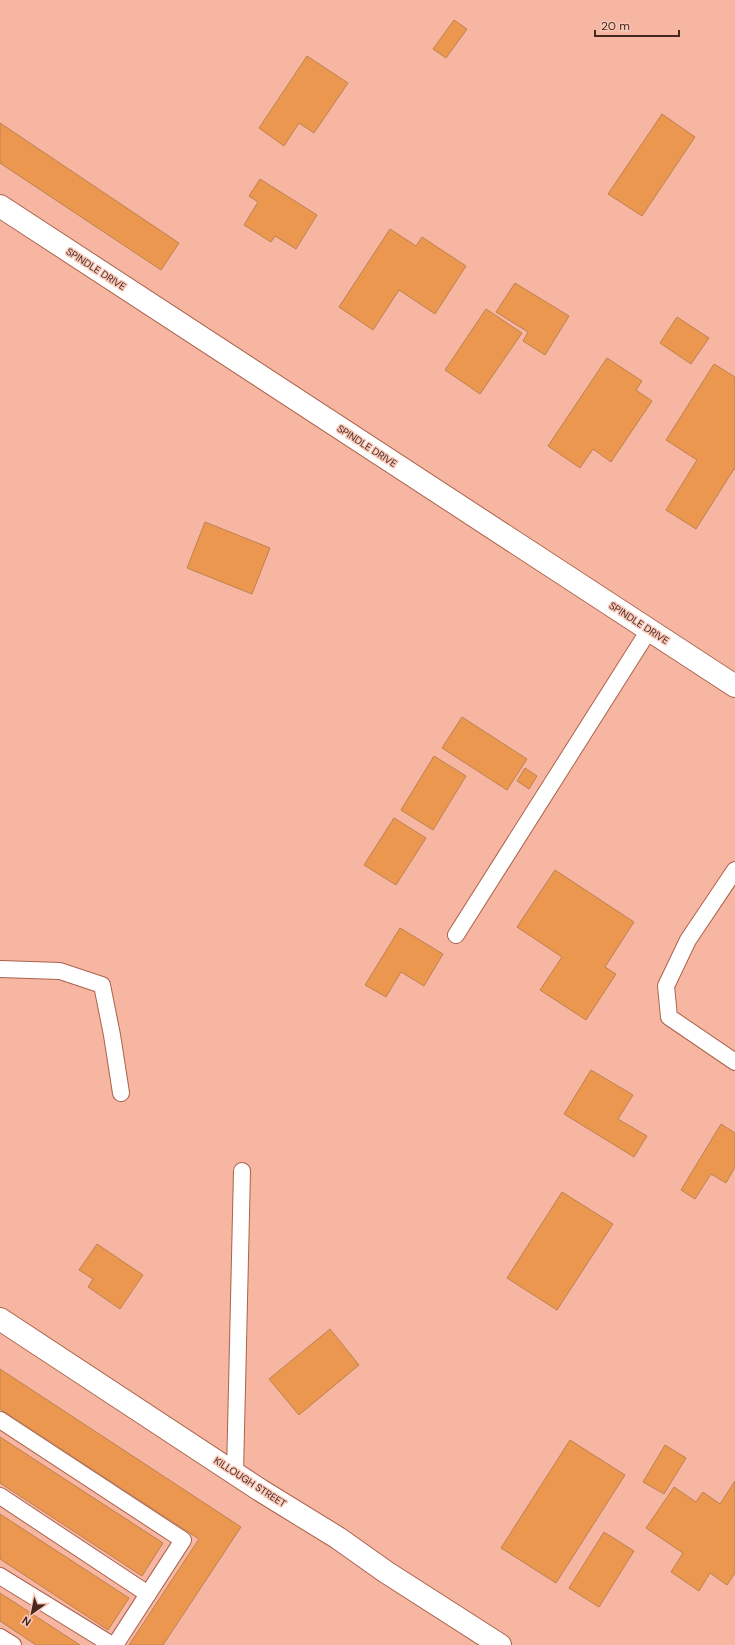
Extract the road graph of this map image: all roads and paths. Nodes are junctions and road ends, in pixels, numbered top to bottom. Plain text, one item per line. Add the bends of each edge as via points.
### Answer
1 (0, 206) edge
2 (649, 630) junction
3 (735, 686) edge
4 (735, 870) edge
5 (456, 935) dead end
6 (0, 969) edge
7 (735, 1062) edge
8 (122, 1093) dead end
9 (242, 1171) dead end
10 (0, 1319) edge
11 (0, 1420) edge
12 (235, 1473) junction
13 (0, 1496) edge
14 (0, 1576) edge
15 (148, 1594) junction
16 (0, 1637) edge
17 (12, 1645) edge
18 (112, 1645) edge
19 (115, 1645) edge
20 (500, 1645) edge

1 - 2 street, SPINDLE DRIVE
2 - 3 street, SPINDLE DRIVE
2 - 5 lane
4 - 7 lane via 688,940 666,986 669,1017
6 - 8 lane via 60,971 102,985
9 - 12 lane
10 - 12 street, KILLOUGH STREET
11 - 15 lane via 183,1540
12 - 20 street, KILLOUGH STREET
13 - 15 lane
14 - 18 lane
15 - 19 lane
16 - 17 lane

